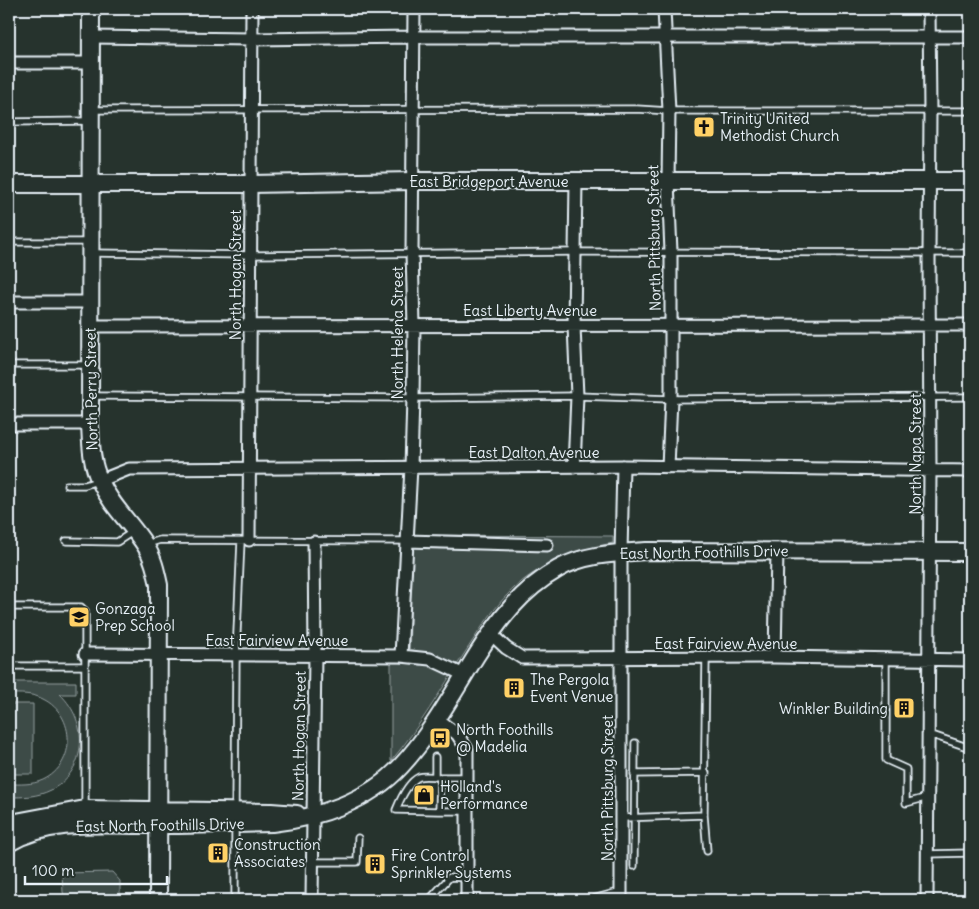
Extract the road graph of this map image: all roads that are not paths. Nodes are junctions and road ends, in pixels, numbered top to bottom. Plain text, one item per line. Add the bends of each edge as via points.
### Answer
1 (91, 9) edge
2 (252, 9) edge
3 (414, 9) edge
4 (664, 9) edge
5 (929, 9) edge
6 (91, 37) junction
7 (414, 37) junction
8 (665, 37) junction
9 (929, 37) junction
10 (970, 37) edge
11 (252, 39) junction
12 (9, 63) edge
13 (91, 63) junction
14 (413, 109) junction
15 (251, 110) junction
16 (669, 111) junction
17 (930, 111) junction
18 (970, 111) edge
19 (91, 116) junction
20 (9, 122) edge
21 (413, 181) junction
22 (576, 181) junction
23 (668, 181) junction
24 (929, 181) junction
25 (970, 181) edge
26 (9, 184) edge
27 (91, 184) junction
28 (250, 184) junction
29 (9, 242) edge
30 (91, 248) junction
31 (576, 252) junction
32 (671, 252) junction
33 (412, 253) junction
34 (929, 253) junction
35 (970, 253) edge
36 (250, 255) junction
37 (9, 302) edge
38 (90, 302) junction
39 (670, 324) junction
40 (414, 325) junction
41 (929, 325) junction
42 (970, 325) edge
43 (90, 326) junction
44 (250, 326) junction
45 (574, 326) junction
46 (9, 365) edge
47 (90, 365) junction
48 (90, 396) junction
49 (577, 396) junction
50 (250, 397) junction
51 (930, 397) junction
52 (970, 397) edge
53 (413, 398) junction
54 (672, 399) junction
55 (9, 424) edge
56 (90, 424) junction
57 (574, 466) junction
58 (623, 466) junction
59 (668, 466) junction
60 (411, 467) junction
61 (250, 468) junction
62 (930, 471) junction
63 (970, 471) edge
64 (99, 481) junction
65 (67, 485) dead end
66 (134, 531) junction
67 (66, 541) dead end
68 (245, 541) junction
69 (407, 541) junction
70 (314, 542) junction
71 (145, 545) junction
72 (547, 545) dead end
73 (777, 551) junction
74 (621, 552) junction
75 (930, 552) junction
76 (970, 552) edge
77 (9, 607) edge
78 (490, 634) junction
79 (85, 654) junction
80 (315, 654) junction
81 (159, 655) junction
82 (236, 655) junction
83 (400, 656) junction
84 (775, 657) junction
85 (621, 658) junction
86 (706, 658) junction
87 (886, 659) junction
88 (928, 659) junction
89 (970, 660) edge
90 (9, 666) edge
91 (85, 666) junction
92 (464, 676) junction
93 (436, 719) junction
94 (468, 728) dead end
95 (457, 734) junction
96 (928, 737) junction
97 (635, 744) dead end
98 (970, 748) edge
99 (436, 757) dead end
100 (706, 773) junction
101 (634, 774) junction
102 (438, 777) junction
103 (466, 777) junction
104 (928, 797) junction
105 (85, 809) junction
106 (440, 811) junction
107 (466, 811) junction
108 (313, 815) junction
109 (704, 815) junction
110 (159, 818) junction
111 (235, 818) junction
112 (628, 818) junction
113 (9, 826) edge
114 (358, 838) dead end
115 (9, 843) edge
116 (707, 851) dead end
117 (970, 853) edge
118 (927, 854) junction
119 (312, 862) junction
120 (634, 866) dead end
121 (467, 878) junction
122 (622, 896) edge
123 (158, 900) edge
124 (235, 900) edge
125 (312, 900) edge
126 (429, 900) edge
127 (467, 900) edge
128 (589, 900) edge
129 (927, 900) edge

1 - 6 street, North Perry Street
2 - 11 street, North Hogan Street
3 - 7 street, North Helena Street
4 - 8 street, North Pittsburg Street
5 - 9 street, North Napa Street
6 - 11 street
6 - 13 street, North Perry Street
7 - 8 street
7 - 11 street
7 - 14 street, North Helena Street
8 - 9 street
8 - 16 street, North Pittsburg Street
9 - 10 street
9 - 17 street, North Napa Street
11 - 15 street, North Hogan Street
12 - 13 street
13 - 19 street, North Perry Street
14 - 15 lane
14 - 16 lane
14 - 21 street, North Helena Street
15 - 19 lane
15 - 28 street, North Hogan Street
16 - 17 lane
16 - 23 street, North Pittsburg Street
17 - 18 lane
17 - 24 street, North Napa Street
19 - 20 lane
19 - 27 street, North Perry Street
21 - 22 street, East Bridgeport Avenue
21 - 28 street, East Bridgeport Avenue
21 - 33 street, North Helena Street
22 - 23 street, East Bridgeport Avenue
22 - 31 street
23 - 24 street, East Bridgeport Avenue
23 - 32 street, North Pittsburg Street
24 - 25 street, East Bridgeport Avenue
24 - 34 street, North Napa Street
26 - 27 street, East Bridgeport Avenue
27 - 28 street, East Bridgeport Avenue
27 - 30 street, North Perry Street
28 - 36 street, North Hogan Street
29 - 30 lane
30 - 36 lane
30 - 38 street, North Perry Street
31 - 32 lane
31 - 33 lane
31 - 45 street
32 - 34 lane
32 - 39 street, North Pittsburg Street
33 - 36 lane
33 - 40 street, North Helena Street
34 - 35 lane
34 - 41 street, North Napa Street
36 - 44 street, North Hogan Street
37 - 38 street
38 - 43 street, North Perry Street
39 - 41 street, East Liberty Avenue
39 - 45 street, East Liberty Avenue
39 - 54 street, North Pittsburg Street
40 - 44 street, East Liberty Avenue
40 - 45 street, East Liberty Avenue
40 - 53 street, North Helena Street
41 - 42 street, East Liberty Avenue
41 - 51 street, North Napa Street
43 - 44 street, East Liberty Avenue
43 - 47 street, North Perry Street
44 - 50 street, North Hogan Street
45 - 49 street
46 - 47 lane
47 - 48 street, North Perry Street
48 - 50 lane
48 - 56 street, North Perry Street
49 - 53 lane
49 - 54 lane
49 - 57 street
50 - 53 lane
50 - 61 street, North Hogan Street
51 - 52 lane
51 - 54 lane
51 - 62 street, North Napa Street
53 - 60 street, North Helena Street
54 - 59 street, North Pittsburg Street
55 - 56 street
56 - 64 street, North Perry Street via 92,456
57 - 58 street, East Dalton Avenue
57 - 60 street, East Dalton Avenue
58 - 59 street, East Dalton Avenue
58 - 74 street, North Pittsburg Street
59 - 62 street, East Dalton Avenue
60 - 61 street, East Dalton Avenue
60 - 69 street, North Helena Street
61 - 64 street, East Dalton Avenue via 129,469
61 - 68 street, North Hogan Street
62 - 63 street, East Dalton Avenue
62 - 75 street, North Napa Street
64 - 65 lane
64 - 66 street, North Perry Street
66 - 67 lane via 117,542
66 - 71 street, North Perry Street
68 - 70 lane
68 - 71 lane via 160,540
68 - 82 lane
69 - 70 lane
69 - 72 street
69 - 83 street, North Helena Street
70 - 80 street, North Hogan Street
71 - 81 street, North Perry Street via 159,585
73 - 74 street, East North Foothills Drive
73 - 75 street, East North Foothills Drive
73 - 84 street
74 - 78 street, East North Foothills Drive via 588,557 559,568 526,591
74 - 85 street, North Pittsburg Street
75 - 76 street, East North Foothills Drive
75 - 88 street, North Napa Street
77 - 79 lane via 84,608
78 - 85 street, East Fairview Avenue via 522,658
78 - 92 street, East North Foothills Drive
79 - 81 street, East Fairview Avenue
79 - 91 lane
80 - 82 street, East Fairview Avenue
80 - 83 street, East Fairview Avenue
80 - 108 street, North Hogan Street
81 - 82 street, East Fairview Avenue
81 - 110 street, North Perry Street
82 - 111 lane
83 - 92 street, East Fairview Avenue via 430,659
84 - 86 street, East Fairview Avenue
84 - 87 street, East Fairview Avenue
85 - 86 street, East Fairview Avenue
85 - 112 street, North Pittsburg Street
86 - 100 lane
87 - 88 street, East Fairview Avenue
87 - 104 lane via 886,760 906,769 906,803
88 - 89 street, East Fairview Avenue
88 - 96 street, North Napa Street
90 - 91 lane
91 - 105 lane
92 - 93 street, East North Foothills Drive
93 - 95 street
93 - 108 street, East North Foothills Drive via 400,767 371,791
94 - 95 lane
95 - 103 street via 466,748
96 - 98 lane via 935,736
96 - 104 street, North Napa Street
97 - 101 lane
99 - 102 lane
100 - 101 lane
100 - 109 lane
101 - 112 lane
102 - 103 lane
102 - 106 lane
102 - 106 lane via 420,777 412,782 396,810
103 - 107 street
104 - 118 street, North Napa Street
105 - 110 street, East North Foothills Drive
105 - 113 street, East North Foothills Drive via 32,818
106 - 107 lane
107 - 121 street
108 - 111 street, East North Foothills Drive via 271,812
108 - 119 street, North Hogan Street
109 - 112 lane
109 - 116 lane
110 - 111 street, East North Foothills Drive
110 - 115 street, East North Foothills Drive via 38,831
110 - 123 street, North Perry Street
111 - 124 lane
112 - 120 lane
112 - 122 street, North Pittsburg Street
114 - 119 lane via 357,862
117 - 118 lane
118 - 129 street, North Napa Street
119 - 125 street, North Hogan Street
121 - 126 lane via 450,877
121 - 127 street
122 - 128 lane

